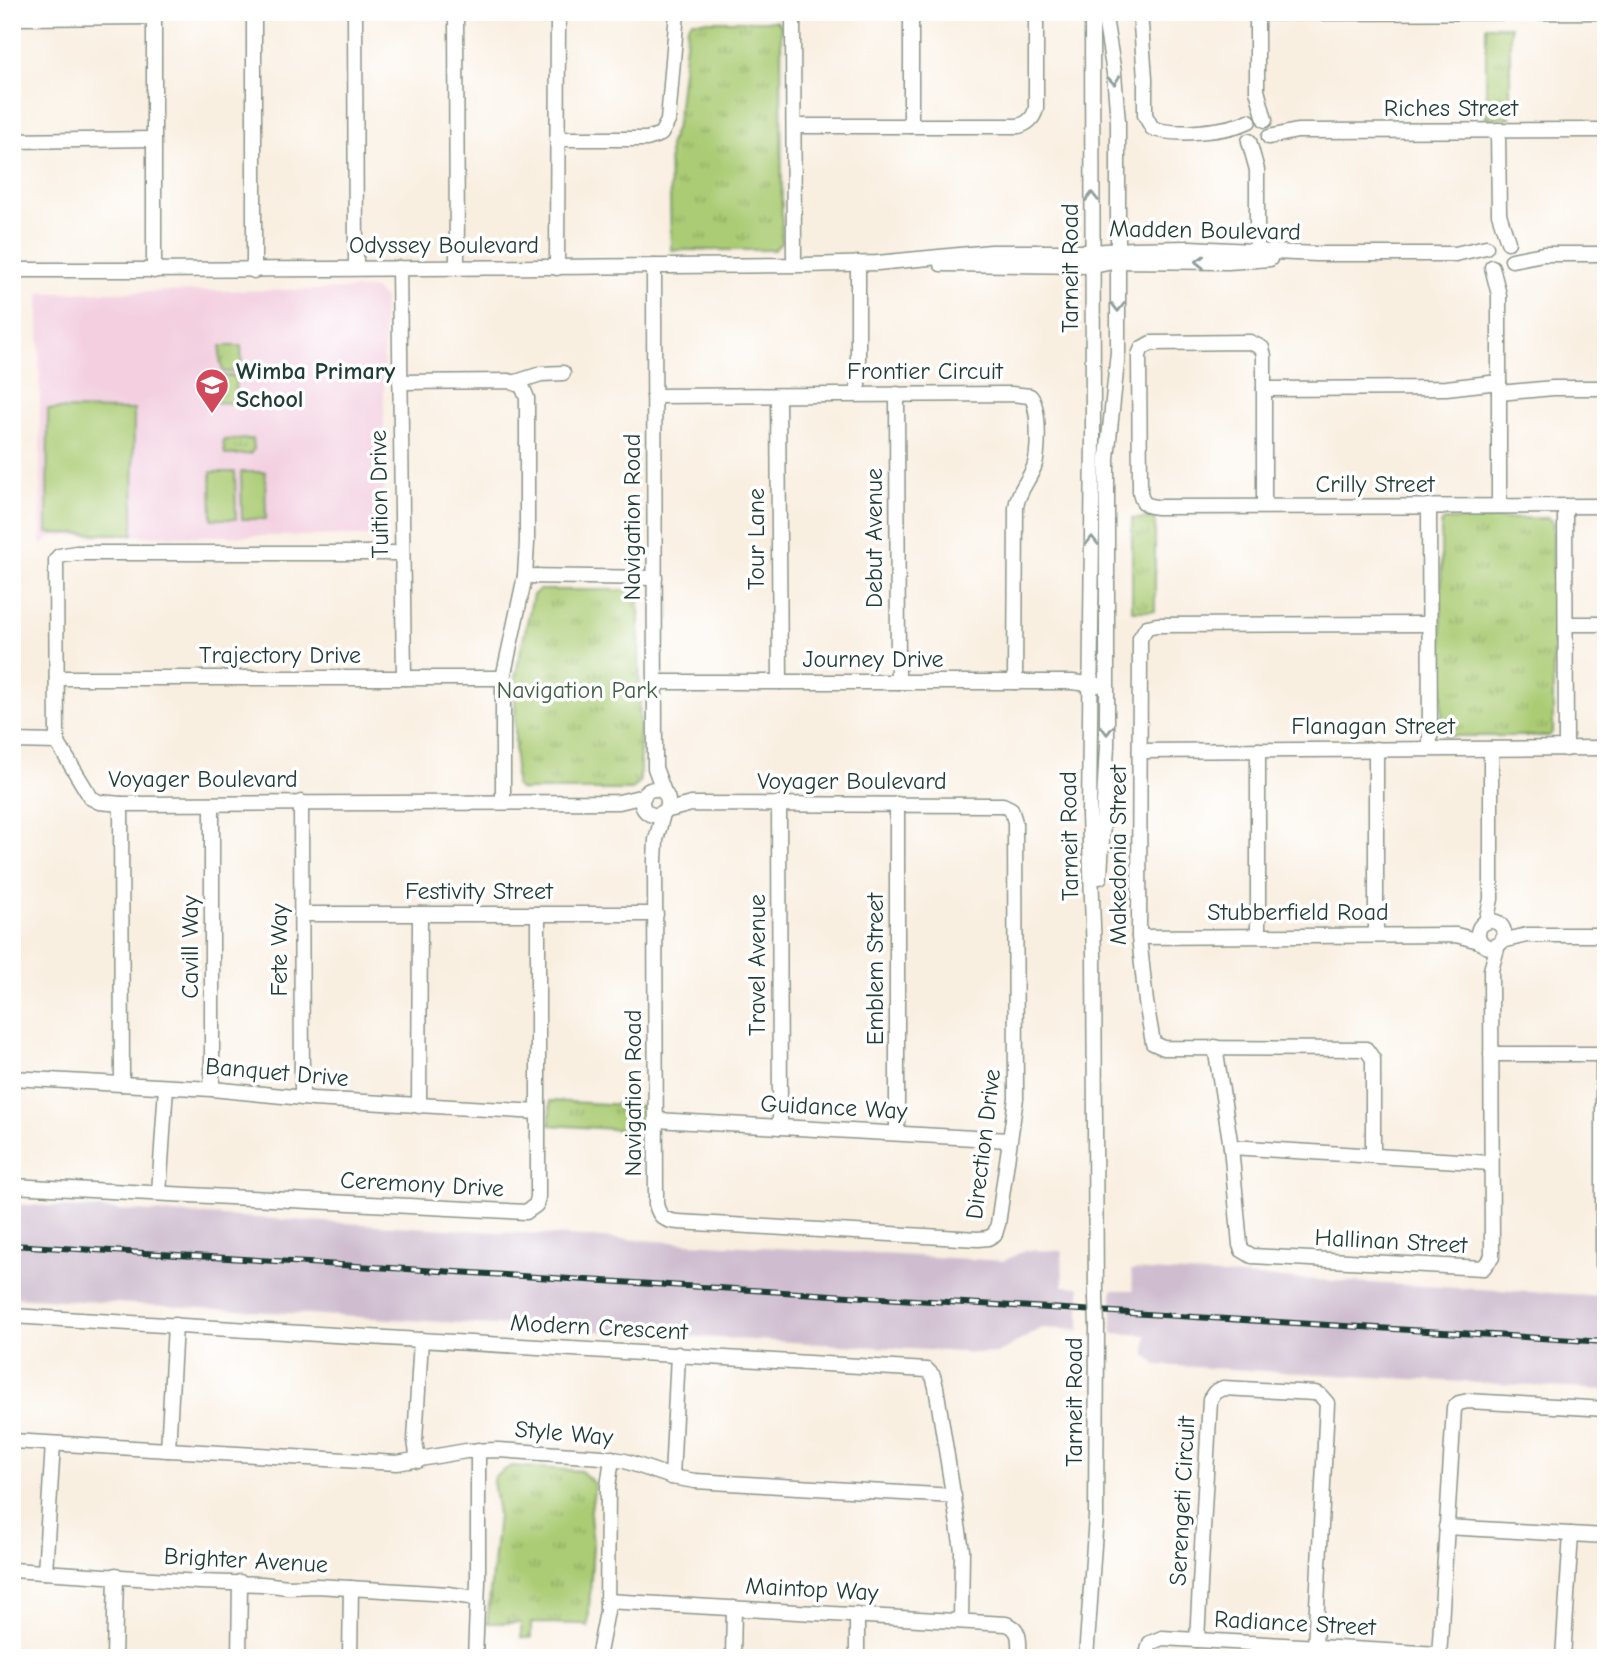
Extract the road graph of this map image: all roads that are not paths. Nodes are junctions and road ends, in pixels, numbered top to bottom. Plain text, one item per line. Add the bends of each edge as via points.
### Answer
1 (254, 12) edge
2 (355, 12) edge
3 (456, 12) edge
4 (558, 12) edge
5 (677, 12) edge
6 (793, 12) edge
7 (911, 12) edge
8 (1036, 12) edge
9 (1092, 12) edge
10 (1104, 12) edge
11 (1140, 12) edge
12 (1499, 12) edge
13 (1606, 12) edge
14 (1257, 13) edge
15 (154, 15) edge
16 (12, 18) edge
17 (1258, 121) junction
18 (794, 126) junction
19 (911, 126) junction
20 (1498, 130) junction
21 (1606, 130) edge
22 (1219, 131) junction
23 (1297, 131) junction
24 (153, 139) junction
25 (557, 139) junction
26 (1257, 139) junction
27 (12, 141) edge
28 (1499, 254) junction
29 (1606, 254) edge
30 (1118, 255) junction
31 (1257, 255) junction
32 (1093, 259) junction
33 (858, 264) junction
34 (794, 265) junction
35 (654, 266) junction
36 (356, 268) junction
37 (399, 268) junction
38 (457, 268) junction
39 (557, 268) junction
40 (12, 270) edge
41 (154, 271) junction
42 (254, 271) junction
43 (563, 373) dead end
44 (400, 382) junction
45 (516, 382) junction
46 (1264, 388) junction
47 (1499, 388) junction
48 (1606, 388) edge
49 (858, 394) junction
50 (897, 394) junction
51 (654, 396) junction
52 (778, 396) junction
53 (1429, 506) junction
54 (1499, 506) junction
55 (1565, 506) junction
56 (1606, 506) edge
57 (1264, 507) junction
58 (402, 553) junction
59 (1106, 554) junction
60 (525, 576) junction
61 (654, 578) junction
62 (1429, 624) junction
63 (1566, 624) junction
64 (1606, 624) edge
65 (57, 678) junction
66 (404, 678) junction
67 (503, 678) junction
68 (655, 682) junction
69 (780, 682) junction
70 (898, 682) junction
71 (1015, 682) junction
72 (1091, 683) junction
73 (1106, 702) junction
74 (12, 741) edge
75 (57, 742) junction
76 (1430, 748) junction
77 (1566, 748) junction
78 (1376, 749) junction
79 (1491, 749) junction
80 (1258, 750) junction
81 (1606, 750) edge
82 (1140, 751) junction
83 (655, 768) junction
84 (666, 794) junction
85 (644, 795) junction
86 (302, 802) junction
87 (503, 802) junction
88 (619, 802) junction
89 (779, 803) junction
90 (121, 804) junction
91 (212, 804) junction
92 (691, 804) junction
93 (897, 804) junction
94 (1011, 809) joint
95 (655, 812) junction
96 (302, 914) junction
97 (420, 914) junction
98 (538, 914) junction
99 (656, 914) junction
100 (1491, 934) junction
101 (1606, 934) edge
102 (1258, 935) junction
103 (1376, 935) junction
104 (1139, 937) junction
105 (1094, 939) junction
106 (1215, 1048) junction
107 (1491, 1054) junction
108 (1604, 1054) edge
109 (12, 1078) edge
110 (122, 1084) junction
111 (166, 1087) junction
112 (212, 1089) junction
113 (302, 1098) junction
114 (419, 1106) junction
115 (538, 1112) junction
116 (656, 1119) junction
117 (780, 1126) junction
118 (897, 1133) junction
119 (1009, 1140) junction
120 (1231, 1147) junction
121 (1373, 1155) junction
122 (1491, 1163) junction
123 (12, 1186) edge
124 (159, 1193) junction
125 (662, 1218) joint
126 (1606, 1272) edge
127 (12, 1316) edge
128 (175, 1325) junction
129 (421, 1340) junction
130 (678, 1354) junction
131 (1606, 1409) edge
132 (12, 1441) edge
133 (53, 1444) junction
134 (168, 1450) junction
135 (478, 1450) junction
136 (612, 1458) junction
137 (418, 1461) junction
138 (672, 1477) junction
139 (954, 1496) junction
140 (1446, 1527) junction
141 (1571, 1534) junction
142 (1606, 1536) edge
143 (12, 1570) edge
144 (45, 1572) junction
145 (116, 1575) junction
146 (240, 1582) junction
147 (351, 1588) junction
148 (476, 1598) junction
149 (607, 1601) junction
150 (734, 1608) junction
151 (857, 1615) junction
152 (961, 1621) junction
153 (1197, 1640) junction
154 (1315, 1647) junction
155 (1148, 1651) edge
156 (1439, 1656) edge
157 (114, 1658) edge
158 (239, 1658) edge
159 (350, 1658) edge
160 (475, 1658) edge
161 (598, 1658) edge
162 (733, 1658) edge
163 (857, 1658) edge
164 (1019, 1658) edge
165 (1086, 1658) edge
166 (1563, 1658) edge

1 - 42 street
2 - 36 street
3 - 38 street
4 - 25 street
5 - 25 street via 668,121 661,134 647,139
6 - 18 street
7 - 19 street
8 - 19 street via 1036,109 1030,120 1018,126
32 -> 9 street, Tarneit Road
10 -> 30 street via 1117,113
11 - 22 street via 1149,125 1161,131
12 - 13 street
12 - 14 street
14 - 17 street
15 - 16 street
15 - 24 street
17 - 22 street
17 - 23 street, Riches Street
17 - 26 street via 1270,129
17 - 26 street via 1245,128
18 - 19 street
18 - 34 street
20 - 21 street, Riches Street
20 - 23 street, Riches Street
20 - 28 street
22 - 26 street
23 - 26 street, Riches Street
24 - 27 street
24 - 41 street
25 - 39 street
26 - 31 street
28 - 29 street, Madden Boulevard
28 - 31 street, Madden Boulevard
28 - 47 street
30 - 31 street, Madden Boulevard
30 - 32 street, Madden Boulevard
30 -> 59 street via 1118,352 1107,458
32 - 33 street, Odyssey Boulevard via 991,252
72 -> 32 street, Tarneit Road
33 - 34 street, Odyssey Boulevard
33 - 49 street
34 - 35 street, Odyssey Boulevard
35 - 39 street, Odyssey Boulevard
35 - 51 street, Navigation Road
36 - 37 street, Odyssey Boulevard
36 - 42 street, Odyssey Boulevard
37 - 38 street, Odyssey Boulevard
37 - 44 street, Tuition Drive
38 - 39 street, Odyssey Boulevard
40 - 41 street, Odyssey Boulevard
41 - 42 street, Odyssey Boulevard
43 - 45 street
44 - 45 street
44 - 58 street, Tuition Drive
45 - 60 street via 527,398
46 - 47 street
46 - 57 street
46 - 57 street, Crilly Street via 1264,353 1256,343 1151,343 1139,355 1140,491 1144,504
47 - 48 street
47 - 54 street
49 - 50 street, Frontier Circuit
49 - 52 street, Frontier Circuit
50 - 70 street, Debut Avenue
50 - 71 street, Frontier Circuit via 1020,394 1035,402 1036,456 1016,507
51 - 52 street, Frontier Circuit
51 - 61 street, Navigation Road
52 - 69 street, Tour Lane
53 - 54 street, Crilly Street
53 - 57 street, Crilly Street
53 - 62 street
54 - 55 street, Crilly Street
55 - 56 street, Crilly Street
55 - 63 street
58 - 65 street via 64,554 56,560
58 - 66 street, Tuition Drive
59 - 72 street via 1100,603 1101,674
59 - 73 street
60 - 61 street
60 - 67 street
61 - 68 street, Navigation Road
62 - 76 street
62 - 82 street, Makedonia Street via 1147,627 1139,643
63 - 64 street
63 - 77 street
65 - 66 street, Trajectory Drive
65 - 75 street
66 - 67 street, Trajectory Drive
67 - 87 street
68 - 69 street, Journey Drive
68 - 83 street, Navigation Road
69 - 70 street, Journey Drive
70 - 71 street, Journey Drive
71 - 72 street, Journey Drive
72 - 73 street via 1098,685
72 - 105 street, Tarneit Road via 1089,815
73 -> 105 street
74 - 75 street
75 - 90 street, Voyager Boulevard via 92,797
76 - 78 street, Flanagan Street
76 - 79 street, Flanagan Street
77 - 79 street, Flanagan Street
77 - 81 street, Flanagan Street
78 - 80 street, Flanagan Street
78 - 103 street
79 - 100 street
80 - 82 street, Flanagan Street
80 - 102 street
82 - 104 street, Makedonia Street
83 - 84 street, Navigation Road
83 - 85 street, Navigation Road
84 - 85 street via 655,789
84 - 92 street, Voyager Boulevard
84 - 95 street via 669,802
85 - 88 street, Voyager Boulevard
85 - 95 street via 642,806
86 - 87 street, Voyager Boulevard
86 - 91 street, Voyager Boulevard
86 - 96 street, Fete Way
87 - 88 street, Voyager Boulevard
88 - 95 street, Voyager Boulevard
89 - 92 street, Voyager Boulevard
89 - 93 street, Voyager Boulevard
89 - 117 street, Travel Avenue
90 - 91 street, Voyager Boulevard
90 - 110 street
91 - 112 street, Cavill Way
92 - 95 street, Voyager Boulevard
93 - 94 street, Voyager Boulevard via 1003,805
93 - 118 street, Emblem Street
94 - 119 street, Direction Drive via 1015,822 1016,1098
95 - 99 street, Navigation Road
96 - 97 street, Festivity Street
96 - 113 street, Fete Way
97 - 98 street, Festivity Street
97 - 114 street
98 - 99 street, Festivity Street
98 - 115 street, Ceremony Drive
99 - 116 street, Navigation Road
100 - 101 street
100 - 103 street, Stubberfield Road
100 - 107 street, Hallinan Street
102 - 103 street, Stubberfield Road
102 - 104 street, Stubberfield Road
104 - 106 street, Makedonia Street via 1153,1043 1164,1048
105 - 165 street, Tarneit Road, bridge via 1096,1517
106 - 120 street, Hallinan Street
106 - 121 street, Makedonia Street via 1366,1049 1373,1059
107 - 108 street
107 - 122 street, Hallinan Street
108 - 126 street
109 - 110 street, Banquet Drive
110 - 111 street, Banquet Drive
111 - 112 street, Banquet Drive
111 - 124 street
112 - 113 street, Banquet Drive
113 - 114 street, Banquet Drive
114 - 115 street, Banquet Drive
115 - 124 street, Ceremony Drive via 538,1197 526,1212
116 - 117 street, Guidance Way
116 - 125 street, Navigation Road via 656,1204
117 - 118 street, Guidance Way
118 - 119 street, Guidance Way
119 - 125 street, Direction Drive via 998,1228 988,1238
120 - 121 street
120 - 122 street, Hallinan Street via 1239,1238 1242,1250 1252,1256 1487,1266 1492,1257
121 - 122 street
123 - 124 street, Ceremony Drive
127 - 128 street, Modern Crescent
128 - 129 street, Modern Crescent
128 - 134 street
129 - 130 street, Modern Crescent
129 - 137 street via 415,1440
130 - 138 street
130 - 139 street, Modern Crescent via 927,1370 936,1387
131 - 140 street via 1459,1403 1452,1413
132 - 133 street, Style Way
133 - 134 street, Style Way
133 - 144 street
134 - 137 street, Style Way
135 - 136 street, Style Way
135 - 137 street, Style Way
135 - 148 street
136 - 138 street, Style Way
136 - 149 street
138 - 139 street, Style Way
139 - 152 street, Modern Crescent via 962,1550
140 - 141 street
140 - 156 street
141 - 142 street
141 - 166 street
143 - 144 street, Brighter Avenue
144 - 145 street, Brighter Avenue
145 - 146 street, Brighter Avenue
145 - 157 street
146 - 147 street, Brighter Avenue
146 - 158 street
147 - 148 street, Brighter Avenue
147 - 159 street
148 - 160 street
149 - 150 street, Maintop Way
149 - 161 street
150 - 151 street, Maintop Way
150 - 162 street
151 - 152 street, Maintop Way
151 - 163 street
152 - 164 street, Maintop Way via 1013,1626 1019,1635
153 - 154 street, Radiance Street
153 - 154 street, Serengeti Circuit via 1210,1399 1223,1388 1315,1394 1327,1403
153 - 155 street, Radiance Street via 1162,1638
154 - 156 street, Radiance Street

